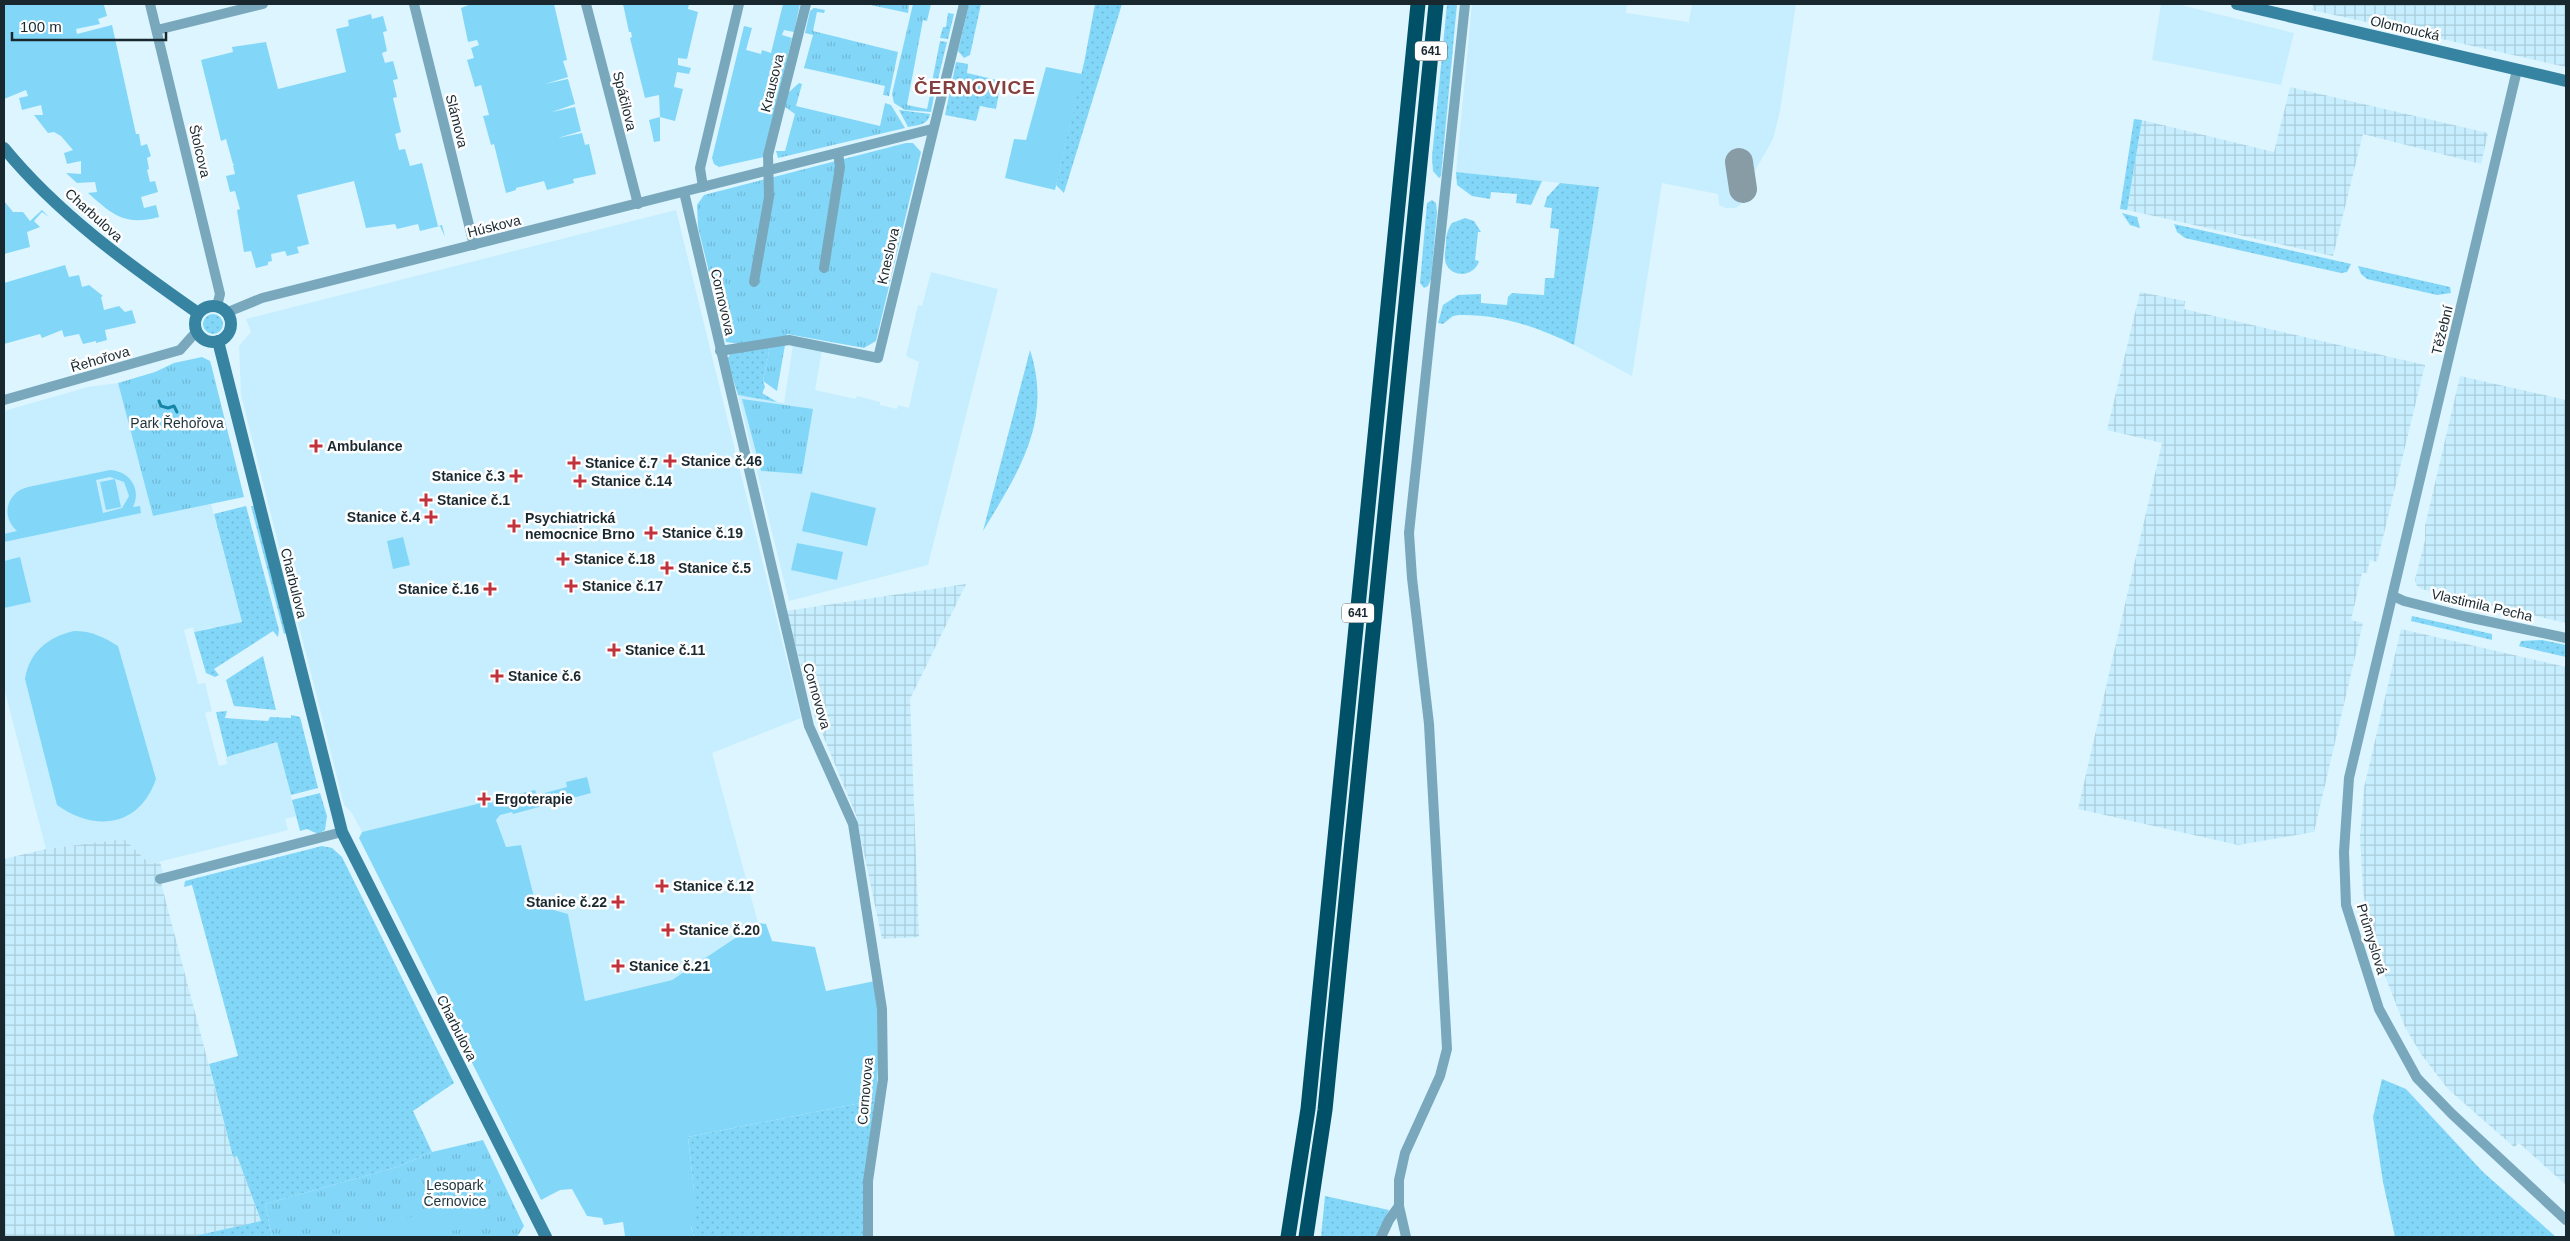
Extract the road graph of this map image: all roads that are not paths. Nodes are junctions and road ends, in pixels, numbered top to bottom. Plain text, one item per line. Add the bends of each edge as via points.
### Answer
1 (150, 4) edge
2 (263, 4) edge
3 (414, 4) edge
4 (586, 4) edge
5 (739, 4) edge
6 (806, 4) edge
7 (964, 4) edge
8 (1418, 4) edge
9 (1436, 4) edge
10 (1465, 4) edge
11 (2237, 4) edge
12 (156, 30) junction
13 (2517, 70) junction
14 (2566, 81) edge
15 (932, 129) junction
16 (5, 152) edge
17 (838, 153) junction
18 (769, 170) junction
19 (703, 186) junction
20 (684, 192) junction
21 (638, 204) junction
22 (474, 245) junction
23 (824, 268) dead end
24 (754, 282) dead end
25 (222, 309) junction
26 (198, 313) junction
27 (196, 332) junction
28 (218, 341) junction
29 (720, 351) junction
30 (4, 400) edge
31 (2393, 596) junction
32 (2566, 638) edge
33 (342, 832) junction
34 (160, 879) dead end
35 (1399, 1206) junction
36 (2566, 1220) edge
37 (1307, 1231) edge
38 (546, 1237) edge
39 (868, 1237) edge
40 (1288, 1237) edge
41 (1380, 1237) edge
42 (1406, 1237) edge

1 - 12 street, Štolcova
2 - 12 street
3 - 22 street, Slámova
4 - 21 street, Spáčilova
5 - 19 street via 700,168
6 - 18 street, Krausova via 768,155
7 - 15 street, Kneslova
8 - 40 highway, 641 via 1308,1109
9 - 37 highway, 641 via 1325,1110
10 - 35 street via 1409,548 1426,694 1447,1049 1440,1076 1405,1153 1399,1180
11 - 13 street, Olomoucká
12 - 25 street, Štolcova
13 - 14 street, Olomoucká
13 - 31 street, Těžební
15 - 17 street, Húskova
15 - 29 street, Kneslova via 878,358 788,340
16 - 26 street, Charbulova via 82,228
17 - 18 street, Húskova
17 - 23 street via 840,167
18 - 19 street, Húskova
18 - 24 street via 770,197
19 - 20 street, Húskova
20 - 21 street, Húskova
20 - 29 street, Cornovova
21 - 22 street, Húskova
22 - 25 street, Húskova
25 - 26 street via 207,306
25 - 28 street via 231,321 230,330 224,339
26 - 27 street via 194,322
27 - 28 street via 208,342
27 - 30 street, Řehořova via 180,350
28 - 33 street, Charbulova
29 - 39 street, Cornovova via 809,726 853,824 882,1009 883,1079 868,1181
31 - 32 street, Vlastimila Pecha via 2467,617
31 - 36 street, Průmyslová via 2349,778 2344,852 2346,905 2379,1009 2417,1078
33 - 34 street
33 - 38 street, Charbulova
35 - 41 street
35 - 42 street

